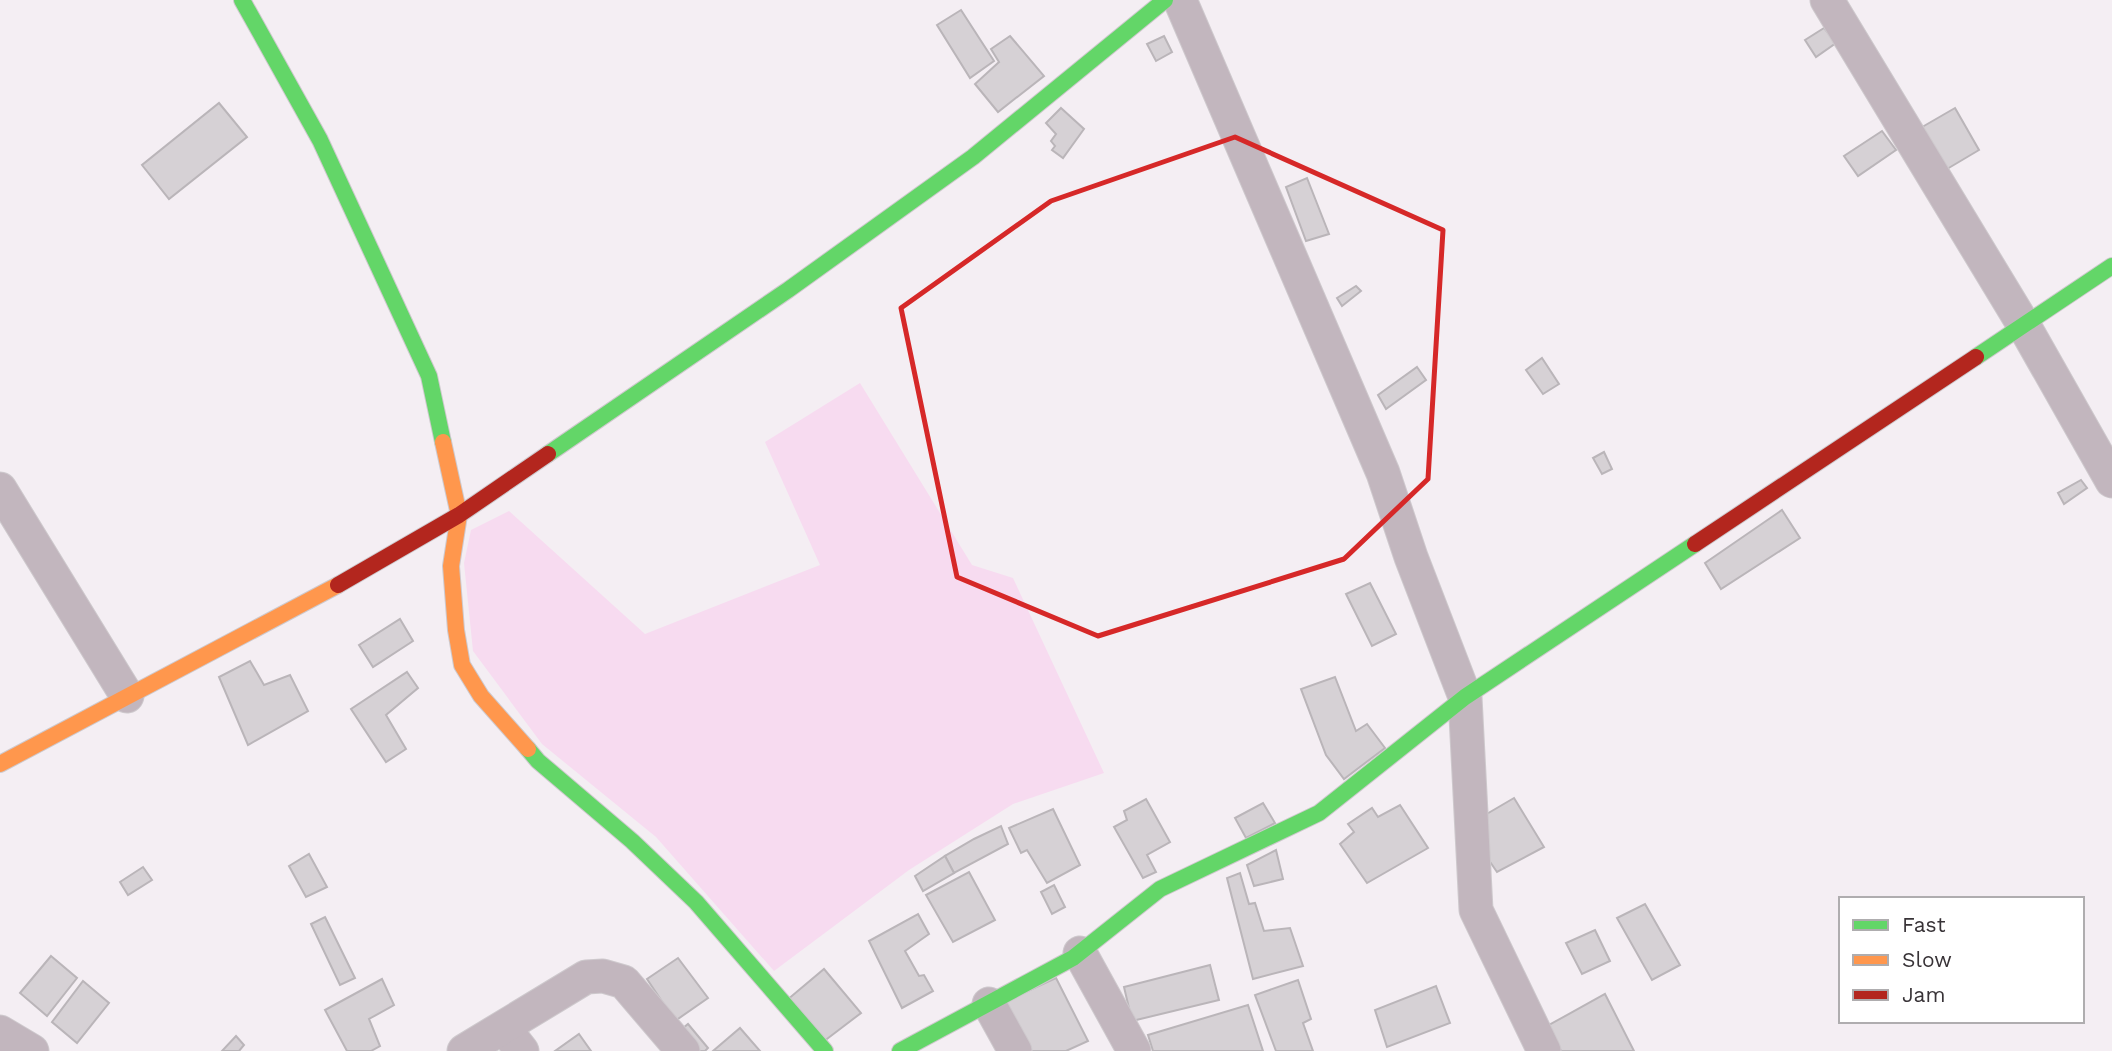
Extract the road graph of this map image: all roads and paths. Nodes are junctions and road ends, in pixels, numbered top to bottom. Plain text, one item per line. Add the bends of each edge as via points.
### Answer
1 (242, 0) edge
2 (1165, 0) edge
3 (1180, 0) edge
4 (1827, 0) edge
5 (2112, 266) edge
6 (2023, 324) junction
7 (2112, 481) edge
8 (0, 489) edge
9 (459, 516) junction
10 (127, 696) junction
11 (1465, 697) junction
12 (0, 764) edge
13 (1080, 953) junction
14 (989, 1004) junction
15 (0, 1032) edge
16 (513, 1039) edge
17 (32, 1051) edge
18 (464, 1051) edge
19 (683, 1051) edge
20 (825, 1051) edge
21 (900, 1051) edge
22 (1015, 1051) edge
23 (1134, 1051) edge
24 (1544, 1051) edge

1 - 9 street via 320,140 429,376
2 - 9 street via 973,157
3 - 11 street via 1383,473
4 - 6 street
5 - 6 street
6 - 7 street
6 - 11 street
8 - 10 street
9 - 10 street
9 - 20 street via 451,566 456,630 462,665 481,696 538,761 696,902
10 - 12 street
11 - 13 street via 1319,813 1160,889
11 - 24 street via 1476,910
13 - 14 street
13 - 23 street
14 - 21 street
14 - 22 street
15 - 17 street
16 - 18 street
16 - 19 street via 586,977 603,976 624,982

